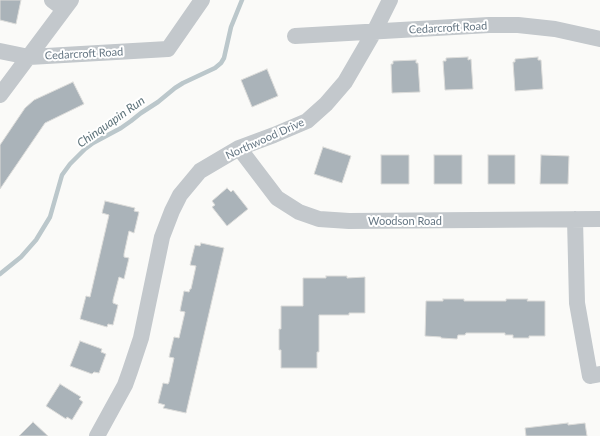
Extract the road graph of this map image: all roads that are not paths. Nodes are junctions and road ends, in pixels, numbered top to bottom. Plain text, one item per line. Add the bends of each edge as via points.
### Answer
1 (202, 0) edge
2 (390, 0) edge
3 (62, 3) edge
4 (374, 32) junction
5 (295, 36) dead end
6 (600, 39) edge
7 (0, 51) edge
8 (29, 57) junction
9 (0, 95) edge
10 (239, 148) junction
11 (575, 219) junction
12 (600, 219) edge
13 (600, 374) edge
14 (97, 436) edge

1 - 8 street, Cedarcroft Road via 168,49
2 - 4 street, Northwood Drive
3 - 8 street
4 - 5 street, Cedarcroft Road
4 - 6 street, Cedarcroft Road via 518,25 555,29
4 - 10 street, Northwood Drive via 345,82 307,121
7 - 8 street, Cedarcroft Road
8 - 9 street
10 - 11 street, Woodson Road via 277,198 299,212 319,219
10 - 14 street, Northwood Drive via 200,171 174,206 162,237 141,338 125,384
11 - 12 street, Woodson Road
11 - 13 street via 577,303 590,376

